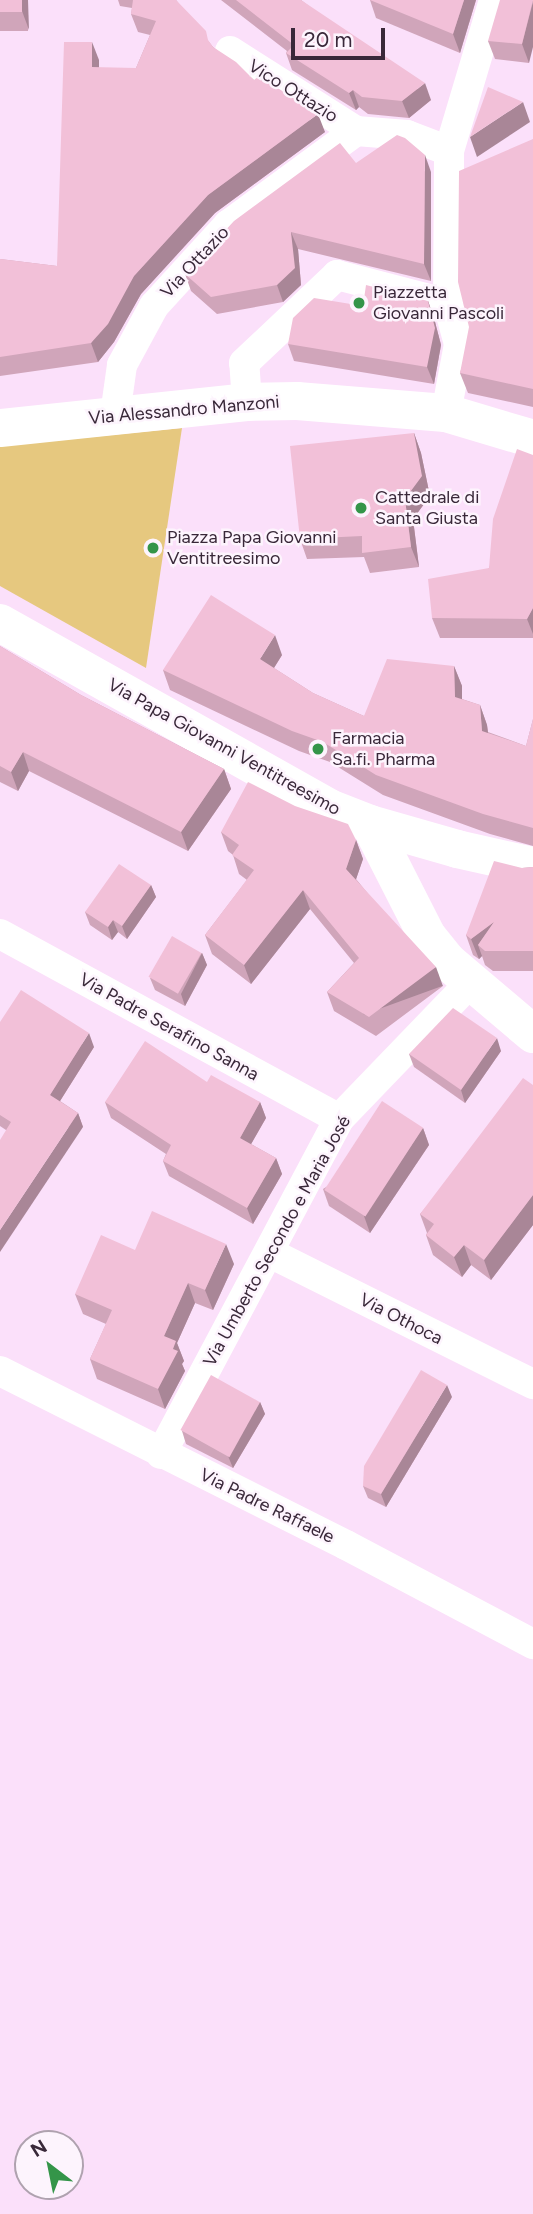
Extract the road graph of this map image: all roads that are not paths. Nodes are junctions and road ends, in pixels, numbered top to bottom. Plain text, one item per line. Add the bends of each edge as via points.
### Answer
1 (494, 0) edge
2 (230, 51) dead end
3 (356, 131) junction
4 (449, 151) junction
5 (449, 304) junction
6 (247, 402) junction
7 (446, 412) junction
8 (116, 415) junction
9 (0, 428) edge
10 (533, 439) edge
11 (0, 623) edge
12 (370, 824) junction
13 (457, 849) junction
14 (533, 866) edge
15 (413, 913) junction
16 (0, 934) edge
17 (471, 982) junction
18 (533, 1034) edge
19 (339, 1119) junction
20 (270, 1253) junction
21 (0, 1371) edge
22 (533, 1384) edge
23 (161, 1454) junction
24 (533, 1644) edge

1 - 4 street
2 - 3 street, Vico Ottazio
3 - 4 street via 407,135
3 - 8 street, Via Ottazio via 228,225 154,306 122,365
4 - 5 street
5 - 6 street via 337,275 244,363
5 - 7 street via 459,344
6 - 7 main road, Via Alessandro Manzoni via 297,401
6 - 8 main road, Via Alessandro Manzoni
7 - 10 main road, Via Alessandro Manzoni
8 - 9 main road, Via Alessandro Manzoni
11 - 12 main road, Via Papa Giovanni Ventitreesimo via 329,808
12 - 13 main road, Via Papa Giovanni Ventitreesimo
12 - 15 main road
13 - 14 main road, Via Papa Giovanni Ventitreesimo
13 - 15 main road via 430,867 418,887
15 - 17 main road via 447,961
16 - 19 street, Via Padre Serafino Sanna
17 - 18 main road
17 - 19 street, Via Umberto Secondo e Maria José
19 - 20 street, Via Umberto Secondo e Maria José
20 - 22 street, Via Othoca
20 - 23 street, Via Umberto Secondo e Maria José
21 - 23 street, Via Padre Raffaele
23 - 24 street, Via Padre Raffaele

